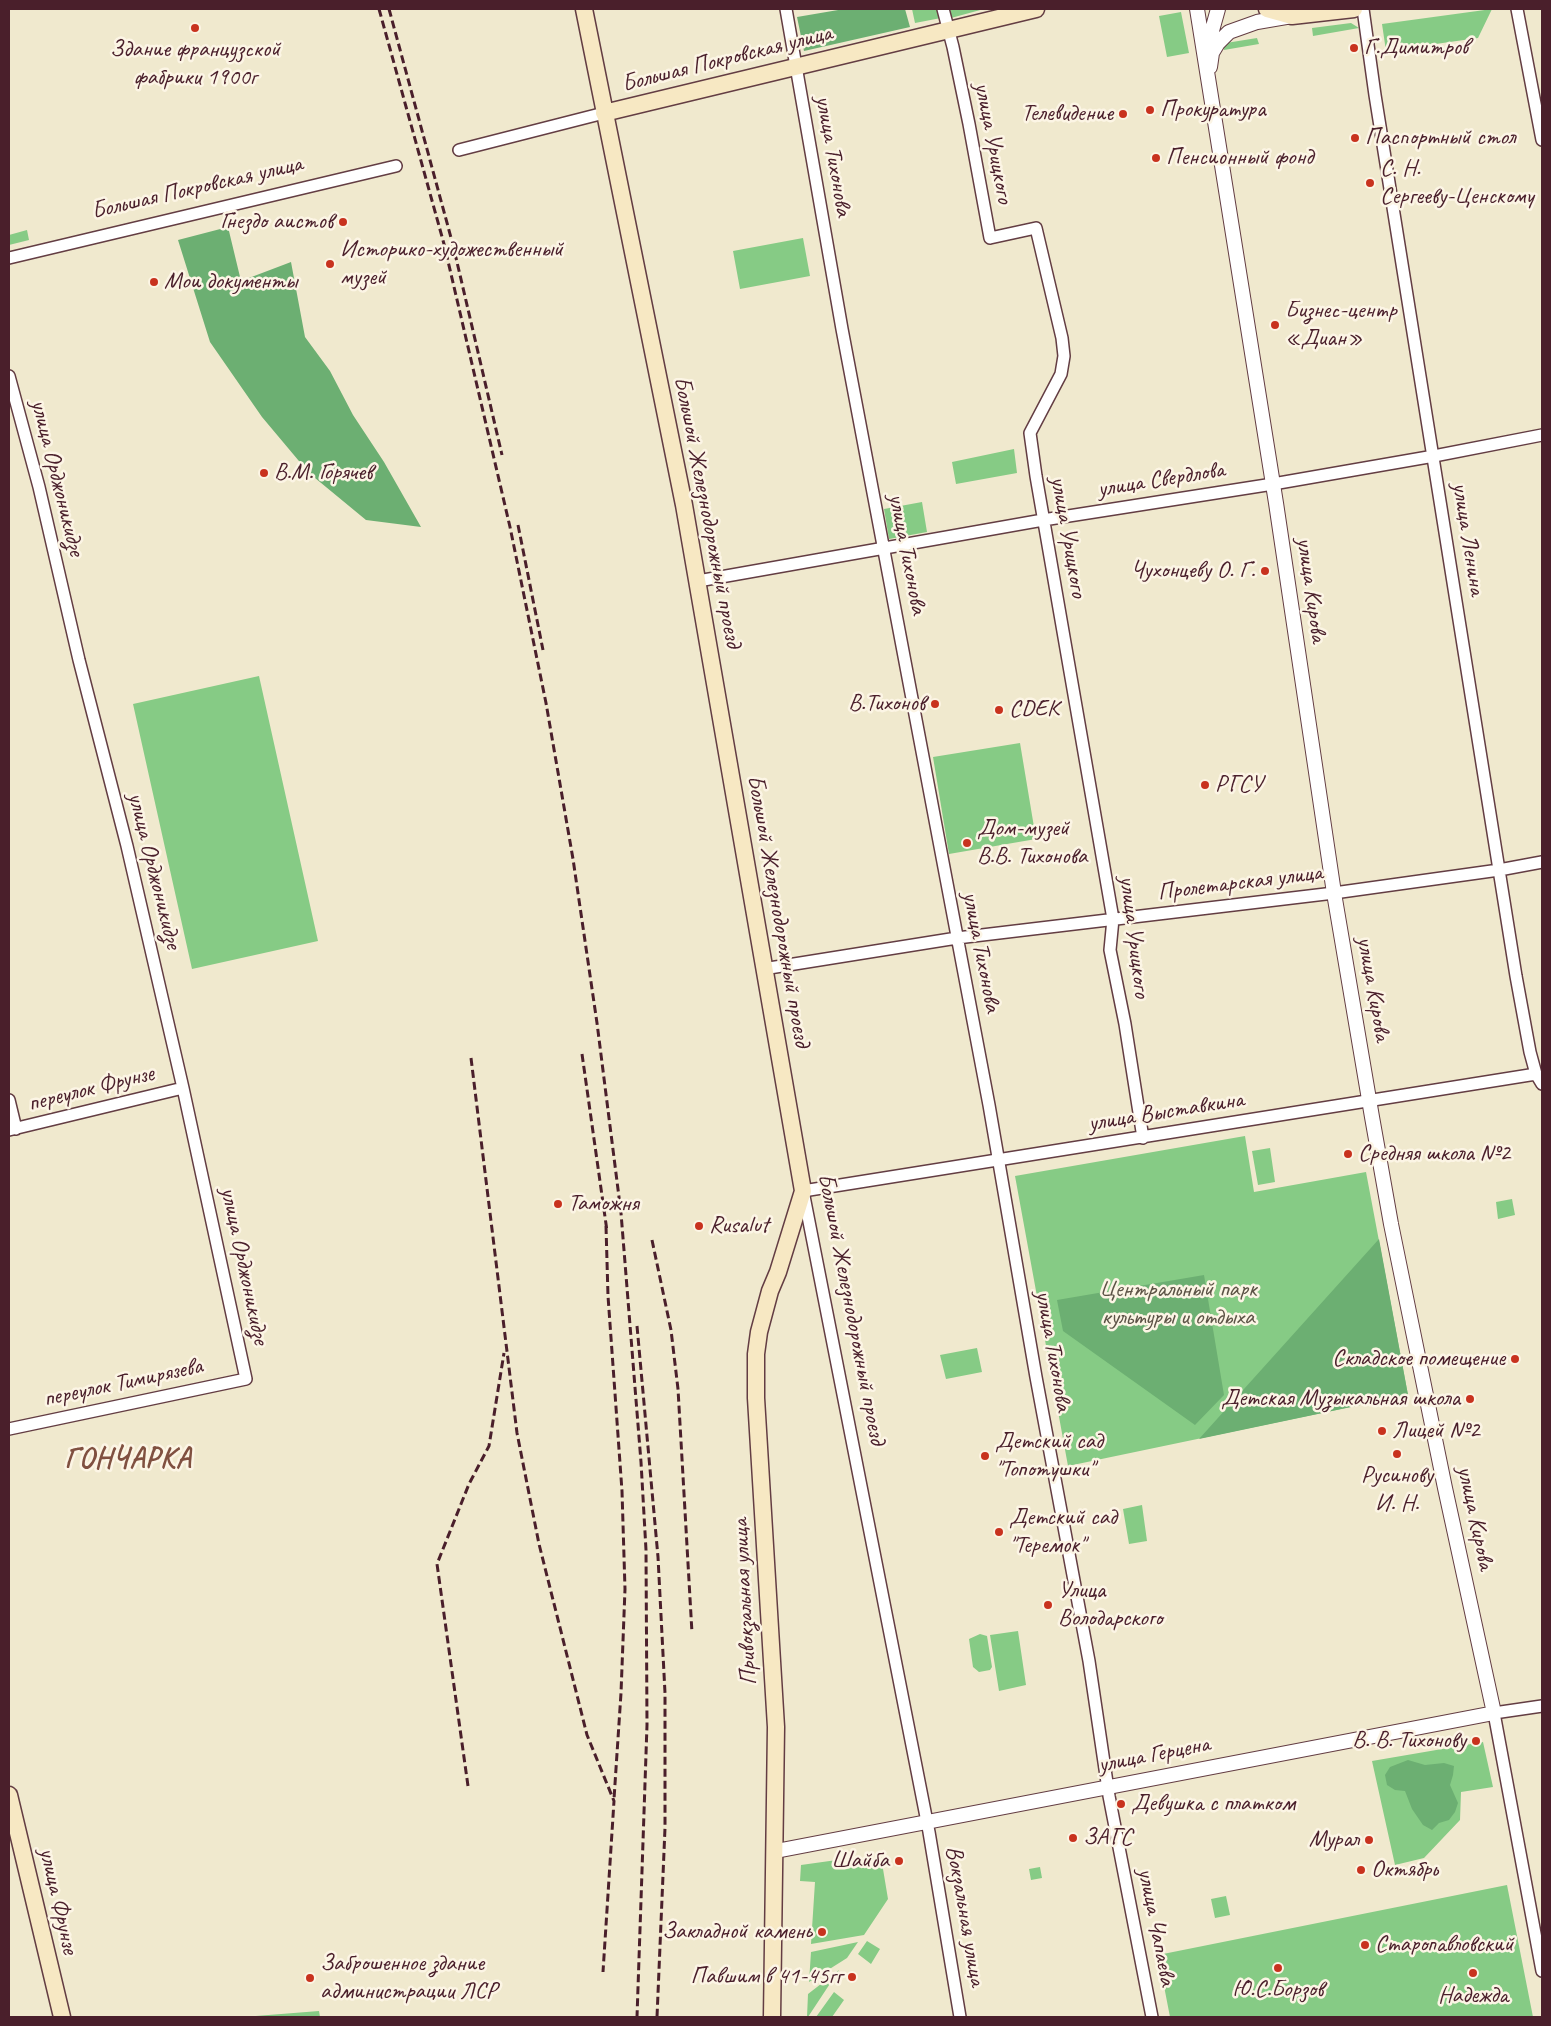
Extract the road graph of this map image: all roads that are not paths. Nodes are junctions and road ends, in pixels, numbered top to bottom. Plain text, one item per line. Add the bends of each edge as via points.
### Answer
1 (584, 9) edge
2 (786, 9) edge
3 (943, 9) edge
4 (1036, 9) edge
5 (1197, 9) edge
6 (1218, 9) edge
7 (1268, 9) edge
8 (1345, 9) edge
9 (1363, 9) edge
10 (1517, 9) edge
11 (1292, 16) junction
12 (948, 29) junction
13 (1205, 55) junction
14 (796, 67) junction
15 (1208, 77) junction
16 (604, 113) junction
17 (1542, 140) edge
18 (459, 150) dead end
19 (396, 166) dead end
20 (9, 258) edge
21 (9, 376) edge
22 (1542, 435) edge
23 (1434, 456) junction
24 (1273, 484) junction
25 (1043, 520) junction
26 (884, 547) junction
27 (698, 581) junction
28 (1542, 862) edge
29 (1499, 870) junction
30 (1334, 893) junction
31 (1113, 919) junction
32 (957, 938) junction
33 (763, 969) junction
34 (1539, 1079) edge
35 (183, 1088) junction
36 (9, 1100) edge
37 (1369, 1101) junction
38 (12, 1130) edge
39 (1143, 1138) junction
40 (998, 1160) junction
41 (803, 1191) junction
42 (246, 1379) joint
43 (9, 1429) edge
44 (1542, 1706) edge
45 (1494, 1713) junction
46 (1108, 1786) junction
47 (9, 1795) edge
48 (926, 1821) junction
49 (776, 1851) junction
50 (1542, 1970) edge
51 (62, 2017) edge
52 (772, 2017) edge
53 (960, 2017) edge
54 (1152, 2017) edge

1 - 16 main road, Большой Железнодорожный проезд
2 - 14 street, улица Тихонова
3 - 12 street, улица Урицкого
4 - 12 main road, Большая Покровская улица
5 - 13 street, улица Кирова
6 - 13 street
7 - 11 main road
8 - 11 main road
9 - 23 street, улица Ленина
10 - 17 street
11 - 15 street via 1257,22 1229,32 1212,53
12 - 14 main road, Большая Покровская улица
12 - 25 street, улица Урицкого via 990,238 1036,228 1062,338 1061,374 1030,433
13 - 15 street, улица Кирова
14 - 16 main road, Большая Покровская улица
14 - 26 street, улица Тихонова
15 - 24 street, улица Кирова
16 - 18 street, Большая Покровская улица
16 - 27 main road, Большой Железнодорожный проезд
19 - 20 street, Большая Покровская улица
21 - 35 street, улица Орджоникидзе via 127,846
22 - 23 street, улица Свердлова
23 - 24 street, улица Свердлова
23 - 29 street, улица Ленина
24 - 25 street, улица Свердлова
24 - 30 street, улица Кирова
25 - 26 street, улица Свердлова
25 - 31 street, улица Урицкого
26 - 27 street, улица Свердлова
26 - 32 street, улица Тихонова
27 - 33 main road, Большой Железнодорожный проезд
28 - 29 street, Пролетарская улица
29 - 30 street, Пролетарская улица
29 - 34 street, улица Ленина via 1525,1026
30 - 31 street, Пролетарская улица
30 - 37 street, улица Кирова
31 - 32 street, Пролетарская улица
31 - 39 street, улица Урицкого via 1110,950
32 - 33 street, Пролетарская улица
32 - 40 street, улица Тихонова
33 - 41 main road, Большой Железнодорожный проезд
34 - 37 street, улица Выставкина
35 - 38 street, переулок Фрунзе
35 - 42 street, улица Орджоникидзе
36 - 38 street
37 - 39 street, улица Выставкина
37 - 45 street, улица Кирова via 1391,1224
39 - 40 street, улица Выставкина
40 - 41 street, улица Выставкина
40 - 46 street, улица Тихонова via 1090,1662
41 - 48 street, Большой Железнодорожный проезд
41 - 49 main road, Привокзальная улица via 768,1298 756,1354 776,1727
42 - 43 street, переулок Тимирязева
44 - 45 street, улица Герцена
45 - 46 street, улица Герцена
45 - 50 street, улица Кирова
46 - 48 street, улица Герцена
46 - 54 street, улица Чапаева
47 - 51 main road, улица Фрунзе
48 - 49 street, улица Герцена
48 - 53 street, Вокзальная улица
49 - 52 main road, Привокзальная улица

